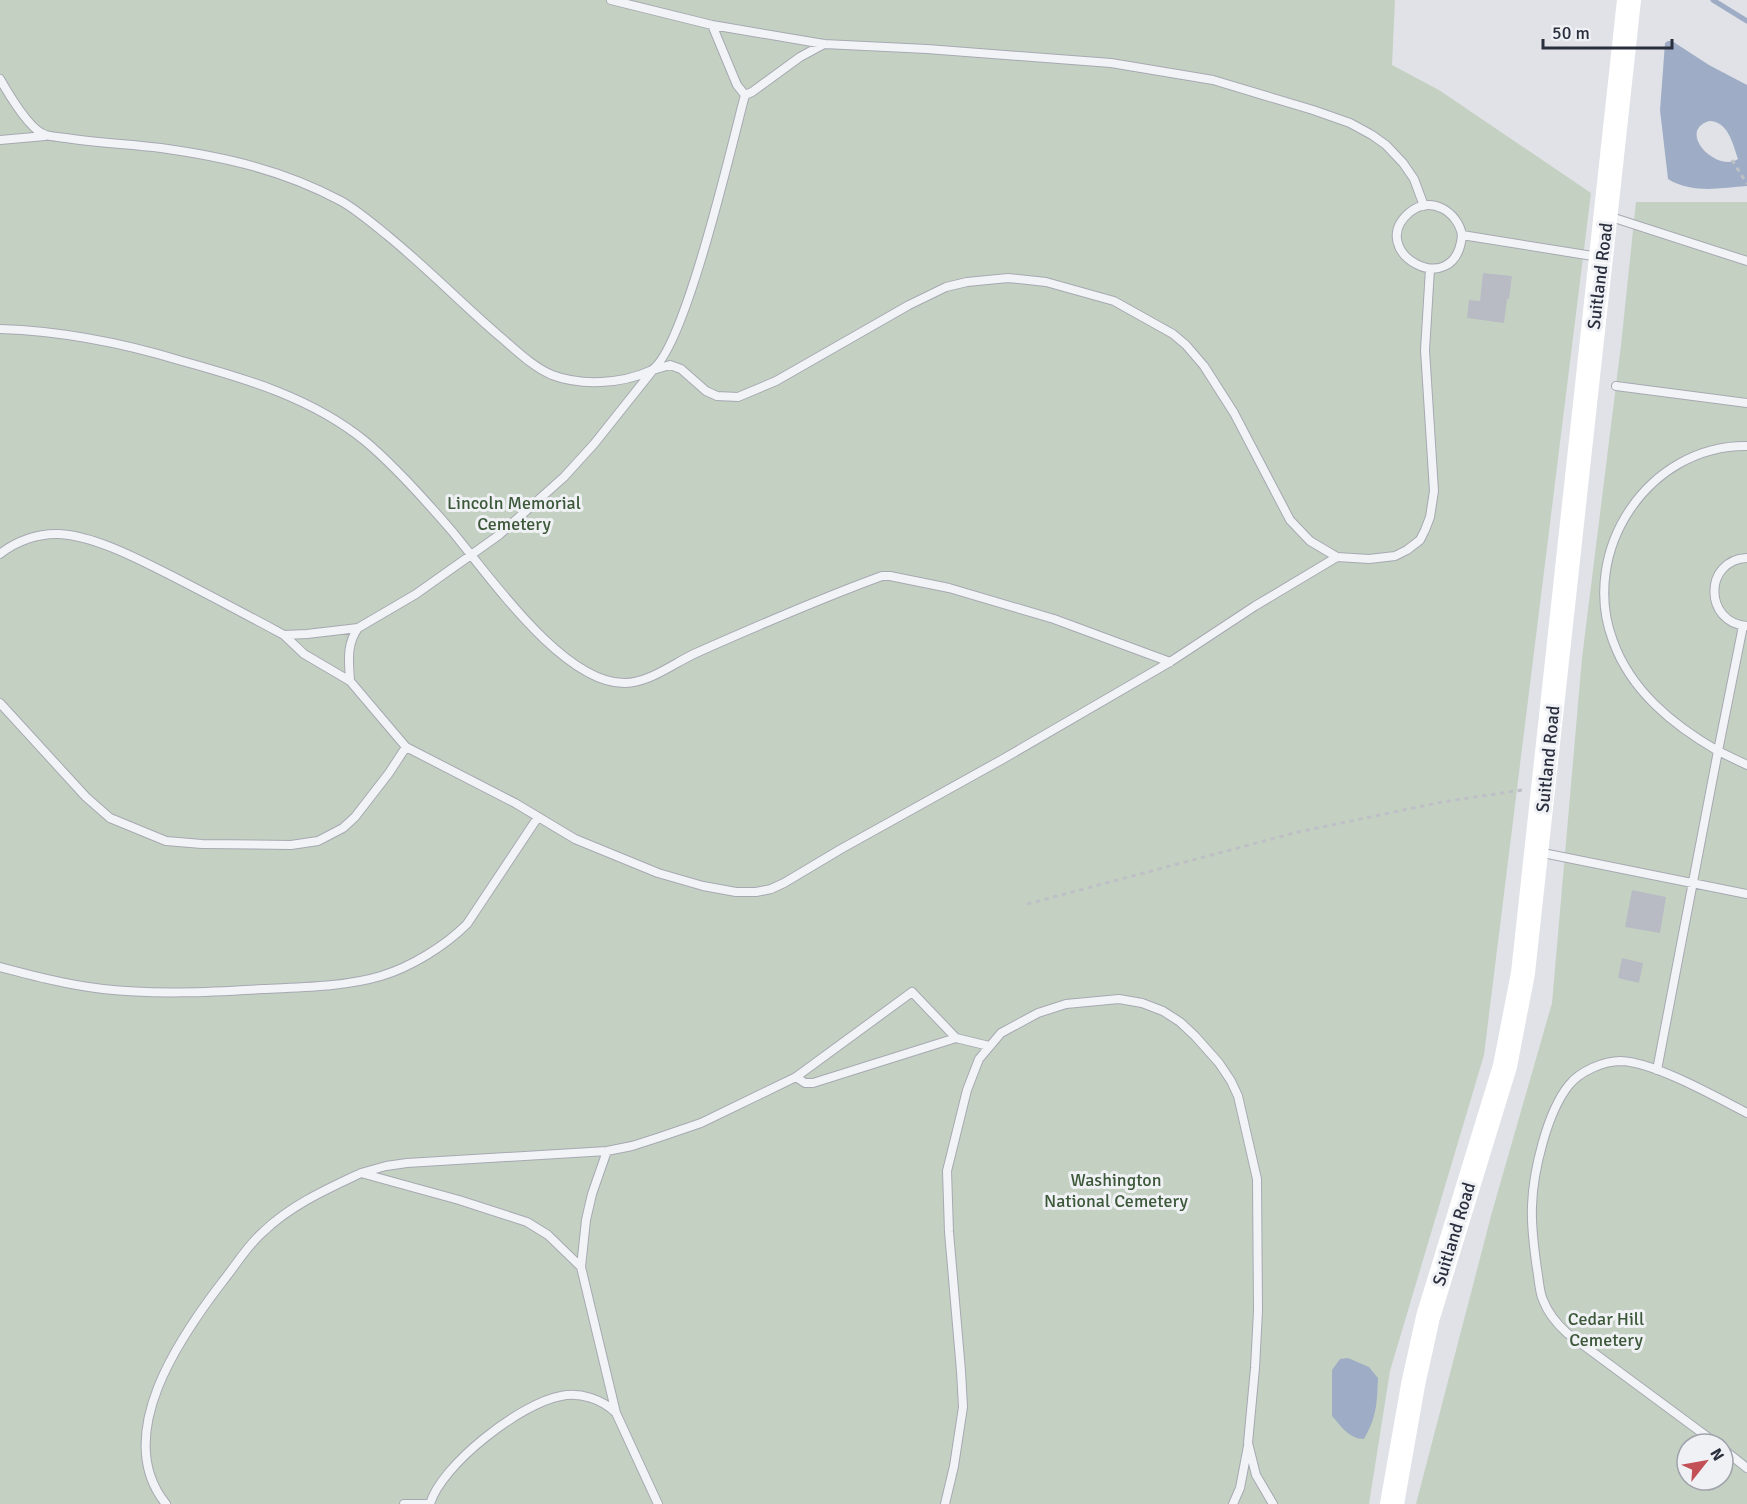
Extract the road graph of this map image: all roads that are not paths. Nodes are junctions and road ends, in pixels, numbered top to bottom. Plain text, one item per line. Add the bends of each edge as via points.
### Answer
1 (611, 0) edge
2 (1629, 0) edge
3 (638, 3) edge
4 (712, 25) junction
5 (824, 44) junction
6 (0, 79) edge
7 (745, 95) junction
8 (45, 135) junction
9 (0, 140) edge
10 (1424, 206) junction
11 (1607, 216) junction
12 (1462, 235) junction
13 (1602, 258) junction
14 (1747, 261) edge
15 (1430, 268) junction
16 (0, 329) edge
17 (653, 370) junction
18 (1616, 386) dead end
19 (1747, 403) edge
20 (1747, 446) edge
21 (0, 554) edge
22 (471, 555) junction
23 (1337, 557) junction
24 (1747, 558) edge
25 (1745, 626) edge
26 (358, 628) junction
27 (284, 635) junction
28 (1170, 662) junction
29 (351, 681) junction
30 (0, 703) edge
31 (406, 747) junction
32 (1718, 751) junction
33 (1747, 765) edge
34 (538, 817) junction
35 (1538, 852) junction
36 (1693, 883) junction
37 (1747, 894) edge
38 (0, 967) edge
39 (956, 1038) junction
40 (989, 1046) junction
41 (1657, 1070) junction
42 (796, 1077) junction
43 (1747, 1113) edge
44 (607, 1150) junction
45 (361, 1173) junction
46 (581, 1267) junction
47 (616, 1413) junction
48 (1701, 1432) edge
49 (1248, 1443) junction
50 (1735, 1458) edge
51 (1747, 1468) edge
52 (166, 1504) edge
53 (404, 1504) edge
54 (430, 1504) edge
55 (658, 1504) edge
56 (945, 1504) edge
57 (1233, 1504) edge
58 (1273, 1504) edge
59 (1392, 1504) edge

1 - 3 lane
2 - 11 main road, Suitland Road
3 - 4 lane
4 - 5 lane
4 - 7 lane via 736,85
5 - 7 lane
5 - 10 lane via 1111,63 1213,80 1313,110 1372,135 1403,163
6 - 8 lane via 32,126
7 - 17 lane via 702,257 668,349
8 - 9 lane
8 - 17 lane via 160,148 283,174 345,204 379,229 544,371 572,380 612,381
10 - 12 lane via 1438,206 1452,214
10 - 15 lane via 1403,219 1398,242 1410,262
11 - 13 main road, Suitland Road
11 - 14 lane
12 - 13 lane
12 - 15 lane via 1454,258 1441,267
13 - 35 main road, Suitland Road
15 - 23 lane via 1425,350 1434,491 1430,517 1420,540 1395,556
16 - 22 lane via 38,330 141,348 287,395 365,442 420,495
17 - 22 lane via 564,477
17 - 23 lane via 670,365 681,369 706,391 738,397 776,381 946,287 1008,278 1084,291 1114,301 1186,345 1234,413 1290,520 1310,541
18 - 19 lane
20 - 32 lane via 1722,448 1688,459 1657,478 1622,520 1605,571 1604,608 1608,625 1632,678 1656,707
21 - 27 lane via 35,537 60,534 95,542 131,555
22 - 26 lane
22 - 28 lane via 541,637 583,670 615,682 638,682 738,634 882,576 949,588 1054,619
23 - 28 lane
24 - 25 lane via 1726,566 1715,581 1714,592 1722,614
25 - 32 lane
26 - 27 lane
26 - 29 lane via 348,650
27 - 29 lane via 304,654
28 - 34 lane via 771,889 736,892 658,873 575,839
29 - 31 lane
30 - 31 lane via 110,818 166,841 291,845 318,840 343,828 355,817
31 - 34 lane
32 - 33 lane
32 - 36 lane
34 - 38 lane via 467,924 417,960 382,975 289,988 125,991
35 - 36 lane
35 - 59 main road, Suitland Road via 1523,973 1505,1066 1428,1317
36 - 37 lane
36 - 41 lane
39 - 40 lane
39 - 42 lane via 813,1083
39 - 42 lane via 912,992
40 - 49 lane via 1001,1033 1038,1013 1066,1004 1119,999 1142,1003 1180,1022 1231,1081 1238,1095 1257,1179 1256,1368
40 - 56 lane via 979,1059 967,1090 946,1171 963,1407
41 - 43 lane
41 - 48 lane via 1621,1061 1595,1067 1569,1086 1552,1115 1535,1172 1533,1240 1540,1292 1556,1323
42 - 44 lane via 701,1123 632,1146
44 - 45 lane via 407,1163
44 - 46 lane via 592,1194
45 - 46 lane via 527,1222 548,1235
45 - 52 lane via 316,1194 262,1232 184,1335 150,1409 147,1459
46 - 47 lane
47 - 54 lane via 598,1400 573,1395 538,1405 505,1423 460,1458 437,1485
47 - 55 lane
49 - 57 lane
49 - 58 lane via 1256,1475
50 - 51 lane
53 - 54 lane

